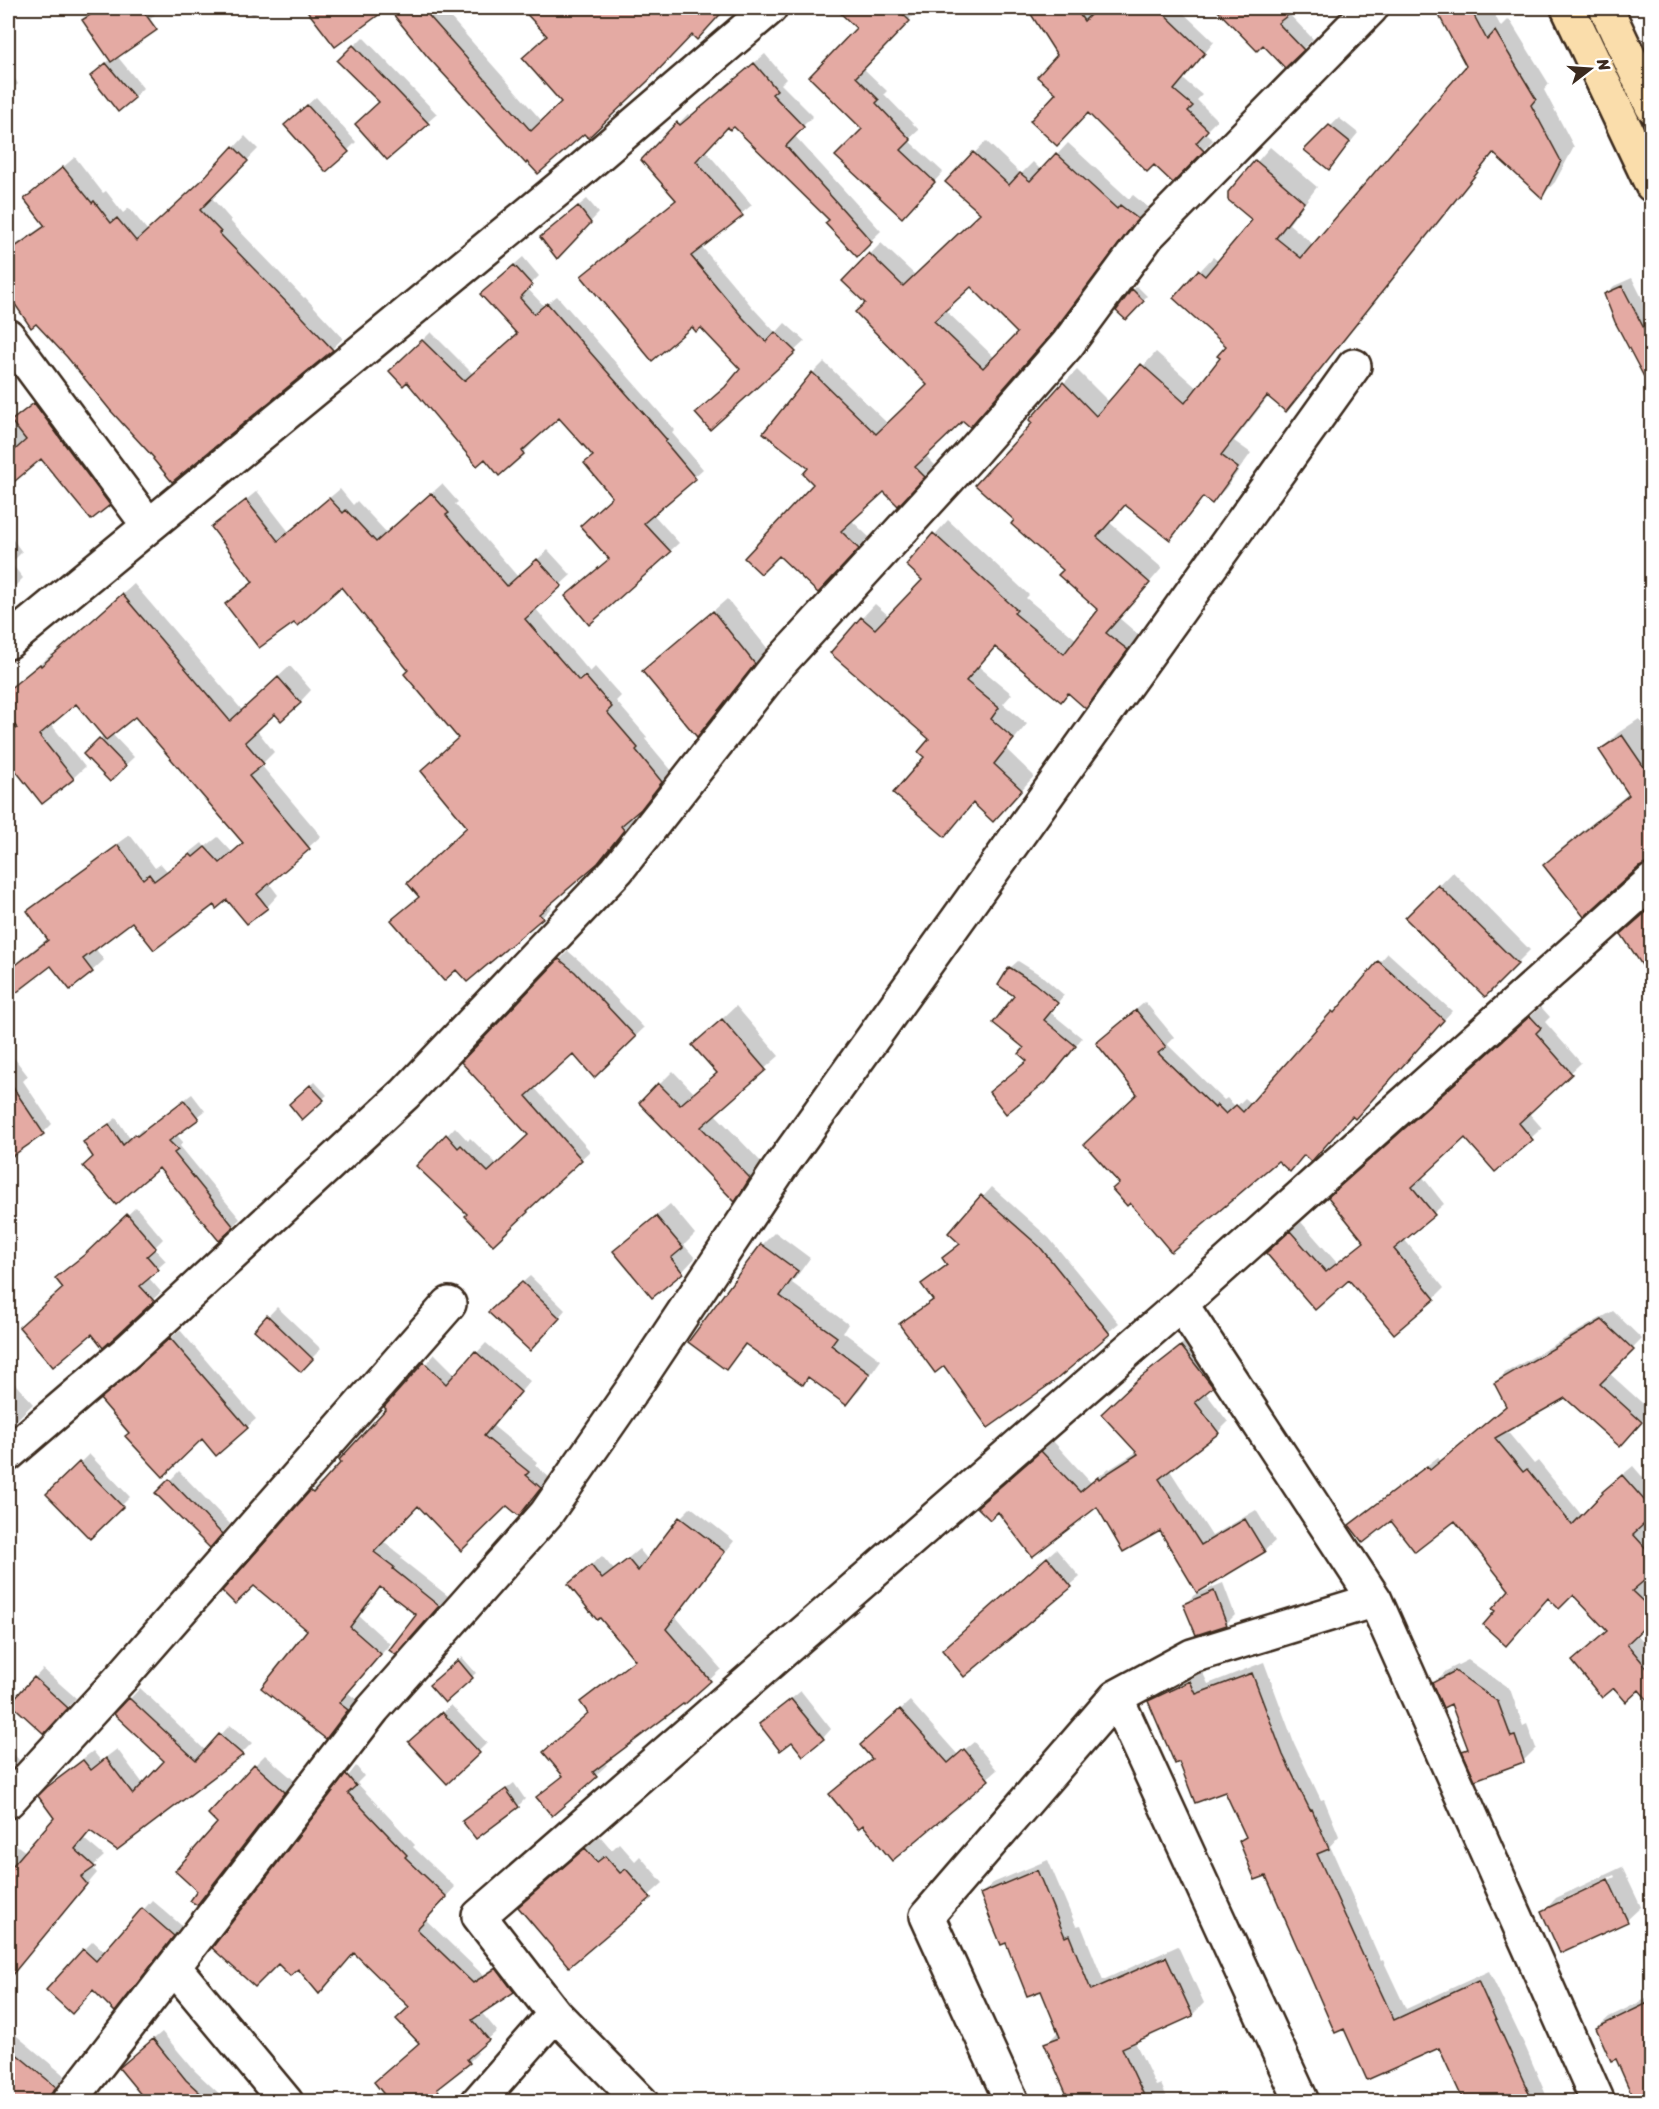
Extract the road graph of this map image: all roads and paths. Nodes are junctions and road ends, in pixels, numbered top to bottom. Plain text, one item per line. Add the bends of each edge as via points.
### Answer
1 (770, 8) edge
2 (1371, 8) edge
3 (1568, 8) edge
4 (1606, 8) edge
5 (1652, 106) edge
6 (1652, 185) edge
7 (13, 353) edge
8 (1354, 366) dead end
9 (149, 526) junction
10 (8, 642) edge
11 (1652, 881) edge
12 (448, 1304) dead end
13 (1181, 1304) junction
14 (8, 1454) edge
15 (1374, 1600) junction
16 (1116, 1697) junction
17 (8, 1801) edge
18 (174, 1967) junction
19 (555, 2014) junction
20 (69, 2102) edge
21 (286, 2102) edge
22 (478, 2102) edge
23 (641, 2102) edge
24 (1012, 2102) edge
25 (1302, 2102) edge
26 (1598, 2102) edge

1 - 9 street via 563,185
2 - 14 street via 1148,235 1067,345 777,666 609,879 405,1094 128,1351
3 - 6 highway
4 - 5 highway
7 - 9 street
8 - 18 street via 779,1169 546,1514 373,1709
9 - 10 street
11 - 13 street
12 - 17 street via 121,1678
13 - 15 street
13 - 19 street via 479,1916
15 - 16 street via 1192,1656
15 - 26 street
16 - 24 street via 927,1916
16 - 25 street
18 - 20 street
18 - 21 street
19 - 22 street
19 - 23 street

